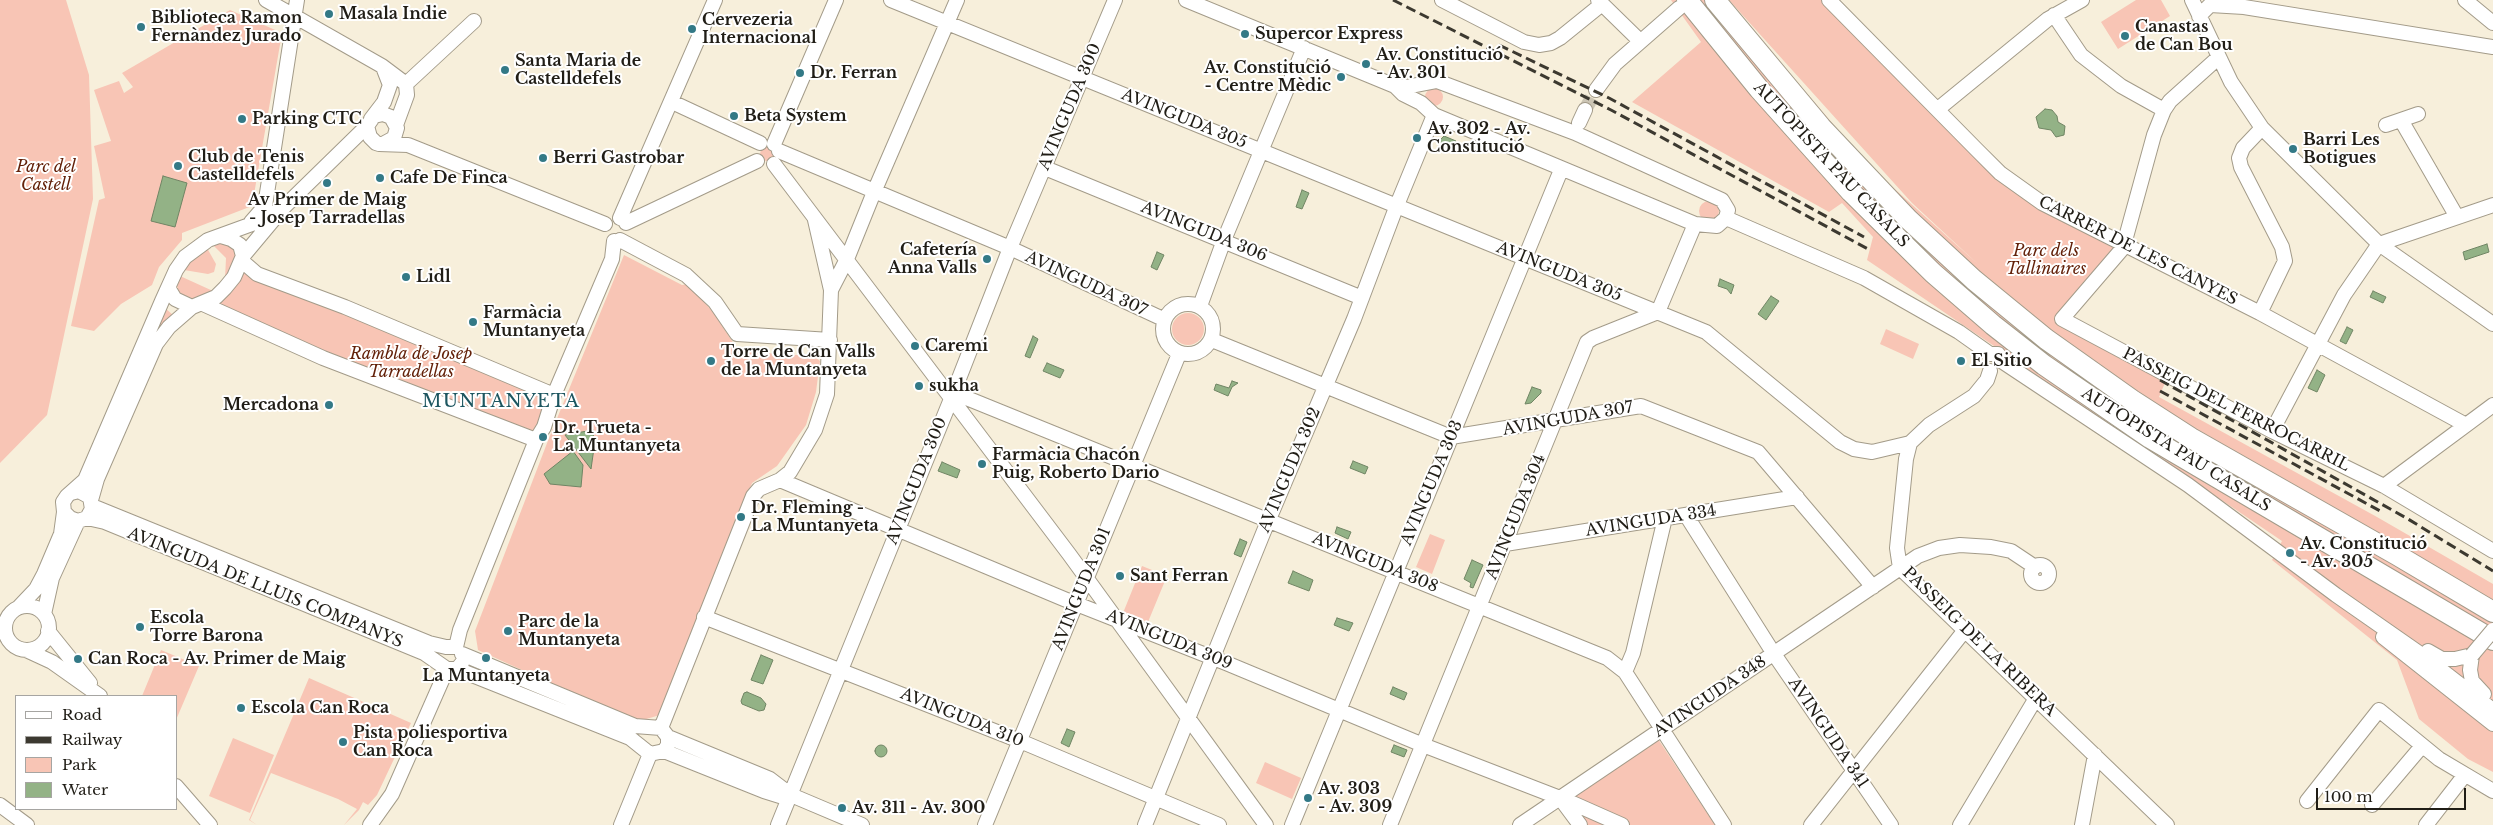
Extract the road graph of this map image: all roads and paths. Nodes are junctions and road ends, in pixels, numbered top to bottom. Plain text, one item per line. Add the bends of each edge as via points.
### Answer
1 (266, 0) edge
2 (297, 0) edge
3 (715, 0) edge
4 (836, 0) edge
5 (891, 0) edge
6 (957, 0) edge
7 (1115, 0) edge
8 (1186, 0) edge
9 (1442, 0) edge
10 (1715, 0) edge
11 (1829, 0) edge
12 (2082, 0) edge
13 (2193, 0) edge
14 (2465, 0) edge
15 (1600, 2) edge
16 (1683, 4) edge
17 (2210, 5) junction
18 (295, 15) junction
19 (2054, 15) junction
20 (2199, 16) junction
21 (474, 21) dead end
22 (2493, 23) edge
23 (947, 24) junction
24 (1640, 41) junction
25 (2493, 47) edge
26 (1304, 48) junction
27 (2219, 58) junction
28 (382, 66) junction
29 (1082, 77) junction
30 (1422, 83) junction
31 (406, 84) junction
32 (1395, 86) junction
33 (1596, 90) tunnel mouth
34 (672, 102) junction
35 (1421, 103) junction
36 (1938, 109) junction
37 (2164, 110) junction
38 (2418, 114) dead end
39 (1434, 115) junction
40 (2401, 120) junction
41 (369, 123) junction
42 (2386, 124) dead end
43 (1563, 128) junction
44 (2262, 128) junction
45 (396, 130) junction
46 (1585, 137) junction
47 (378, 142) junction
48 (760, 143) junction
49 (347, 144) junction
50 (408, 145) junction
51 (1260, 151) junction
52 (776, 153) junction
53 (757, 161) junction
54 (1045, 168) junction
55 (1561, 170) junction
56 (874, 192) junction
57 (1397, 205) junction
58 (2493, 205) edge
59 (284, 207) junction
60 (2457, 216) junction
61 (815, 217) junction
62 (1726, 218) junction
63 (623, 220) junction
64 (606, 224) junction
65 (1695, 224) junction
66 (242, 228) junction
67 (221, 236) junction
68 (617, 240) junction
69 (1224, 240) junction
70 (2378, 244) junction
71 (2124, 245) junction
72 (1010, 248) junction
73 (1525, 257) junction
74 (242, 258) junction
75 (847, 259) junction
76 (169, 289) junction
77 (831, 290) junction
78 (1362, 298) junction
79 (197, 306) junction
80 (1200, 306) junction
81 (1658, 312) junction
82 (2260, 313) junction
83 (1163, 319) junction
84 (2493, 324) edge
85 (830, 340) junction
86 (1212, 340) junction
87 (2319, 345) junction
88 (1179, 354) junction
89 (1990, 354) junction
90 (2003, 362) junction
91 (1990, 371) junction
92 (1326, 384) junction
93 (554, 395) junction
94 (951, 399) junction
95 (2493, 405) edge
96 (1555, 420) junction
97 (2466, 425) junction
98 (2272, 431) junction
99 (1451, 437) junction
100 (536, 440) junction
101 (1910, 443) junction
102 (1132, 464) junction
103 (780, 480) junction
104 (2384, 486) junction
105 (71, 493) junction
106 (1797, 497) junction
107 (87, 511) junction
108 (64, 512) junction
109 (1686, 515) junction
110 (1665, 518) junction
111 (1269, 520) junction
112 (897, 530) junction
113 (1505, 544) junction
114 (2493, 551) edge
115 (2035, 567) dead end
116 (1900, 568) junction
117 (1394, 572) junction
118 (1086, 577) junction
119 (1873, 588) junction
120 (1076, 604) junction
121 (1480, 606) junction
122 (9, 611) edge
123 (2493, 612) edge
124 (2360, 613) junction
125 (44, 614) junction
126 (704, 617) junction
127 (1114, 618) junction
128 (1965, 630) junction
129 (2388, 630) junction
130 (2493, 630) edge
131 (48, 631) junction
132 (5, 640) edge
133 (2493, 640) edge
134 (455, 649) junction
135 (26, 650) junction
136 (1774, 654) junction
137 (2472, 655) junction
138 (1213, 658) junction
139 (448, 667) junction
140 (840, 670) junction
141 (1625, 672) junction
142 (2455, 680) junction
143 (99, 695) edge
144 (99, 695) edge
145 (2036, 698) junction
146 (2493, 703) edge
147 (1340, 710) junction
148 (2493, 710) edge
149 (1189, 719) junction
150 (2493, 722) edge
151 (1661, 730) junction
152 (660, 731) junction
153 (1020, 741) junction
154 (1423, 745) junction
155 (2422, 746) junction
156 (652, 751) junction
157 (2095, 756) junction
158 (1855, 772) junction
159 (2464, 776) junction
160 (178, 788) edge
161 (2493, 791) edge
162 (791, 795) junction
163 (1560, 798) junction
164 (1155, 800) junction
165 (2307, 801) dead end
166 (0, 805) edge
167 (2372, 805) dead end
168 (28, 825) edge
169 (210, 825) edge
170 (370, 825) edge
171 (620, 825) edge
172 (778, 825) edge
173 (862, 825) edge
174 (985, 825) edge
175 (1145, 825) edge
176 (1219, 825) edge
177 (1266, 825) edge
178 (1292, 825) edge
179 (1390, 825) edge
180 (1520, 825) edge
181 (1580, 825) edge
182 (1622, 825) edge
183 (1724, 825) edge
184 (1811, 825) edge
185 (1890, 825) edge
186 (1960, 825) edge
187 (2082, 825) edge
188 (2167, 825) edge
189 (2426, 825) edge

1 - 18 street
2 - 18 street
3 - 34 street
4 - 52 street
5 - 23 street, AVINGUDA 305
6 - 23 street
7 - 29 street, AVINGUDA 300
8 - 26 street
9 - 15 street via 1524,42 1539,45 1560,38
10 - 123 highway, AUTOPISTA PAU CASALS via 1821,127 1901,212 1974,280 2040,334 2191,438
11 - 36 street, CARRER DE LES CANYES
12 - 19 street
13 - 17 street
13 - 20 street
14 - 22 street
15 - 24 street
16 - 24 street
16 - 133 highway, AUTOPISTA PAU CASALS via 1850,192 1933,273 1993,325 2044,365 2150,438
17 - 20 street
17 - 25 street via 2263,10
18 - 28 street
18 - 66 street via 265,206
19 - 36 street
19 - 37 street via 2081,56 2121,86
20 - 27 street
21 - 31 street
23 - 29 street, AVINGUDA 305
23 - 56 street
24 - 33 street via 1615,64
26 - 32 street
26 - 51 street
27 - 37 street
27 - 44 street
28 - 31 street
28 - 41 street via 390,85 384,102
29 - 51 street, AVINGUDA 305
29 - 54 street, AVINGUDA 300
30 - 32 street
30 - 35 street via 1418,92
30 - 43 street via 1437,80
31 - 45 street via 407,95
32 - 35 street
34 - 48 street
34 - 63 street
35 - 39 street
36 - 71 street, CARRER DE LES CANYES via 2000,173 2042,204
37 - 71 street
38 - 40 street
39 - 55 street
39 - 57 street, AVINGUDA 302
40 - 42 street
40 - 60 street
41 - 45 street via 383,114 391,117
41 - 47 street via 368,134
41 - 49 street
43 - 46 street
43 - 46 street via 1582,116
44 - 70 street
44 - 82 street via 2243,148 2239,158 2282,247 2285,262
45 - 47 street via 391,141
45 - 50 street
46 - 62 street via 1722,200 1728,210
47 - 49 street
47 - 50 street
48 - 52 street via 769,142
48 - 53 street via 755,154
49 - 59 street
50 - 64 street
51 - 57 street, AVINGUDA 305
51 - 69 street
52 - 53 street via 766,166
52 - 56 street, AVINGUDA 307
52 - 61 street
53 - 63 street
54 - 69 street, AVINGUDA 306
54 - 72 street, AVINGUDA 300
55 - 65 street
55 - 73 street, AVINGUDA 303
56 - 72 street, AVINGUDA 307
56 - 75 street
57 - 73 street, AVINGUDA 305
57 - 78 street, AVINGUDA 302
58 - 60 street
59 - 66 street
59 - 74 street
60 - 70 street
61 - 75 street
61 - 77 street
62 - 65 street via 1717,226
62 - 89 street via 1864,278 1959,332
63 - 64 street via 610,218
63 - 68 street via 626,234
64 - 68 street via 606,235
65 - 81 street
66 - 67 street
67 - 74 street via 240,245
67 - 76 street via 198,246 185,257
68 - 85 street via 686,275 715,302 737,334
68 - 93 street via 612,259
69 - 78 street, AVINGUDA 306
69 - 80 street
70 - 84 street
70 - 87 street via 2344,295
71 - 82 street, CARRER DE LES CANYES
71 - 98 street, PASSEIG DEL FERROCARRIL via 2062,319
72 - 83 street, AVINGUDA 307
72 - 94 street, AVINGUDA 300
73 - 81 street, AVINGUDA 305
73 - 99 street, AVINGUDA 303
74 - 79 street via 234,278 225,288
74 - 93 street via 257,274
75 - 77 street
75 - 94 street
76 - 79 street via 175,299
76 - 105 street via 85,480
77 - 85 street
78 - 92 street, AVINGUDA 302
79 - 100 street
79 - 107 street via 169,327 156,344 97,479
80 - 83 street via 1184,304 1171,309
80 - 86 street via 1212,319
81 - 96 street, AVINGUDA 304 via 1587,342
81 - 101 street, AVINGUDA 305 via 1706,332 1840,442 1854,449 1872,452
82 - 87 street, CARRER DE LES CANYES
83 - 88 street via 1162,332
85 - 103 street via 826,394 815,430 790,472
86 - 88 street via 1202,350
86 - 92 street
87 - 97 street, CARRER DE LES CANYES
87 - 98 street
88 - 102 street, AVINGUDA 301
89 - 90 street via 1998,354
89 - 91 street via 1985,364
90 - 91 street via 1999,370
90 - 124 street via 2188,486
91 - 101 street, AVINGUDA 305 via 1974,396
92 - 99 street
92 - 111 street, AVINGUDA 302
93 - 100 street via 544,427
94 - 102 street, AVINGUDA 308 via 964,397
94 - 112 street, AVINGUDA 300
94 - 118 street
95 - 97 street
96 - 99 street, AVINGUDA 307
96 - 106 street, AVINGUDA 307 via 1641,406 1758,452
96 - 113 street, AVINGUDA 304
97 - 104 street
98 - 104 street, PASSEIG DEL FERROCARRIL
99 - 117 street, AVINGUDA 303
100 - 134 street
101 - 116 street, PASSEIG DE LA RIBERA via 1897,548
102 - 111 street, AVINGUDA 308
102 - 118 street, AVINGUDA 301
103 - 112 street, AVINGUDA 309
103 - 126 street via 766,484 753,496
104 - 114 street, PASSEIG DEL FERROCARRIL
105 - 107 street via 82,492
105 - 108 street via 64,502
106 - 109 street, AVINGUDA 334
106 - 119 street, AVINGUDA 307
107 - 108 street via 70,518
107 - 125 street via 52,578
107 - 134 street, AVINGUDA DE LLUIS COMPANYS via 429,643
107 - 139 street, AVINGUDA DE LLUIS COMPANYS via 105,522 424,653
108 - 122 street via 61,534 36,589
109 - 110 street, AVINGUDA 334
109 - 136 street, AVINGUDA 341
110 - 113 street, AVINGUDA 334
110 - 141 street via 1633,653
111 - 117 street, AVINGUDA 308
111 - 138 street, AVINGUDA 302
112 - 120 street, AVINGUDA 309
112 - 140 street, AVINGUDA 300
113 - 121 street, AVINGUDA 304
115 - 116 street, AVINGUDA 348 via 2011,551 1960,544 1918,556
116 - 119 street, AVINGUDA 348
116 - 128 street, PASSEIG DE LA RIBERA
117 - 121 street, AVINGUDA 308
117 - 147 street, AVINGUDA 303
118 - 120 street, AVINGUDA 301
118 - 127 street
119 - 136 street, AVINGUDA 348
120 - 127 street, AVINGUDA 309
120 - 153 street, AVINGUDA 301
121 - 141 street, AVINGUDA 308 via 1607,658
121 - 154 street, AVINGUDA 304
122 - 125 street via 32,606
122 - 132 street
124 - 129 street
124 - 150 street via 2381,636
125 - 131 street
126 - 140 street, AVINGUDA 310
126 - 152 street
127 - 138 street, AVINGUDA 309
127 - 149 street
128 - 145 street, PASSEIG DE LA RIBERA
128 - 158 street
129 - 137 street via 2442,659
129 - 142 street
130 - 137 street, bridge
131 - 135 street via 40,646
131 - 143 street
132 - 135 street
134 - 139 street via 462,663
134 - 139 street via 440,654
134 - 152 street, AVINGUDA DE LLUIS COMPANYS via 634,726
135 - 144 street via 52,662
136 - 151 street, AVINGUDA 348
136 - 158 street, AVINGUDA 341
137 - 142 street via 2454,676
137 - 146 street via 2472,681
138 - 147 street, AVINGUDA 309
138 - 149 street, AVINGUDA 302
139 - 156 street, AVINGUDA DE LLUIS COMPANYS via 630,738
139 - 170 street via 392,794
140 - 153 street, AVINGUDA 310
140 - 162 street, AVINGUDA 300
141 - 151 street, AVINGUDA 308
142 - 148 street
142 - 150 street via 2456,690
145 - 157 street, PASSEIG DE LA RIBERA
145 - 186 street
147 - 154 street, AVINGUDA 309
147 - 178 street, AVINGUDA 303
149 - 164 street, AVINGUDA 302
149 - 177 street
151 - 163 street, AVINGUDA 348
151 - 183 street, AVINGUDA 308
152 - 156 street via 668,745
152 - 156 street via 642,736
152 - 162 street, AVINGUDA DE LLUIS COMPANYS via 770,779
153 - 164 street, AVINGUDA 310
153 - 174 street, AVINGUDA 301
154 - 163 street, AVINGUDA 309
154 - 179 street, AVINGUDA 304
155 - 159 street
155 - 165 street via 2379,710
155 - 167 street
156 - 162 street, AVINGUDA DE LLUIS COMPANYS via 764,791 780,796
156 - 171 street
157 - 187 street
157 - 188 street, PASSEIG DE LA RIBERA
158 - 184 street
158 - 185 street, AVINGUDA 341
159 - 161 street
159 - 189 street
160 - 169 street
162 - 172 street, AVINGUDA 300
162 - 173 street
163 - 180 street, AVINGUDA 348
163 - 181 street
163 - 182 street, AVINGUDA 309
164 - 175 street, AVINGUDA 302
164 - 176 street, AVINGUDA 310
166 - 168 street

